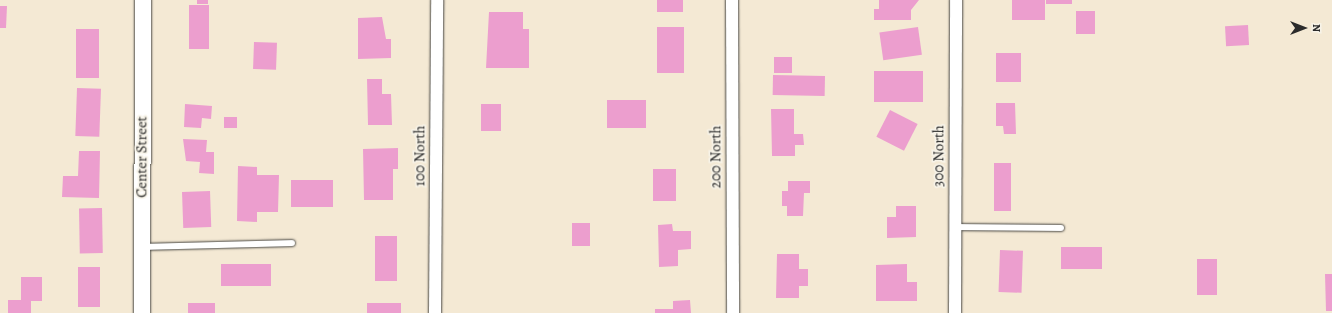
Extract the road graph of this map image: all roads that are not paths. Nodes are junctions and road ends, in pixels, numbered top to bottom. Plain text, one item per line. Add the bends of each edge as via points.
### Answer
1 (143, 0) edge
2 (436, 0) edge
3 (732, 0) edge
4 (956, 0) edge
5 (954, 226) junction
6 (1061, 228) dead end
7 (292, 243) dead end
8 (143, 247) junction
9 (142, 313) edge
10 (435, 313) edge
11 (733, 313) edge
12 (955, 313) edge

1 - 8 street, Center Street
2 - 10 street, 100 North
3 - 11 street, 200 North
4 - 5 street, 300 North
5 - 6 lane
5 - 12 street, 300 North
7 - 8 lane
8 - 9 street, Center Street

